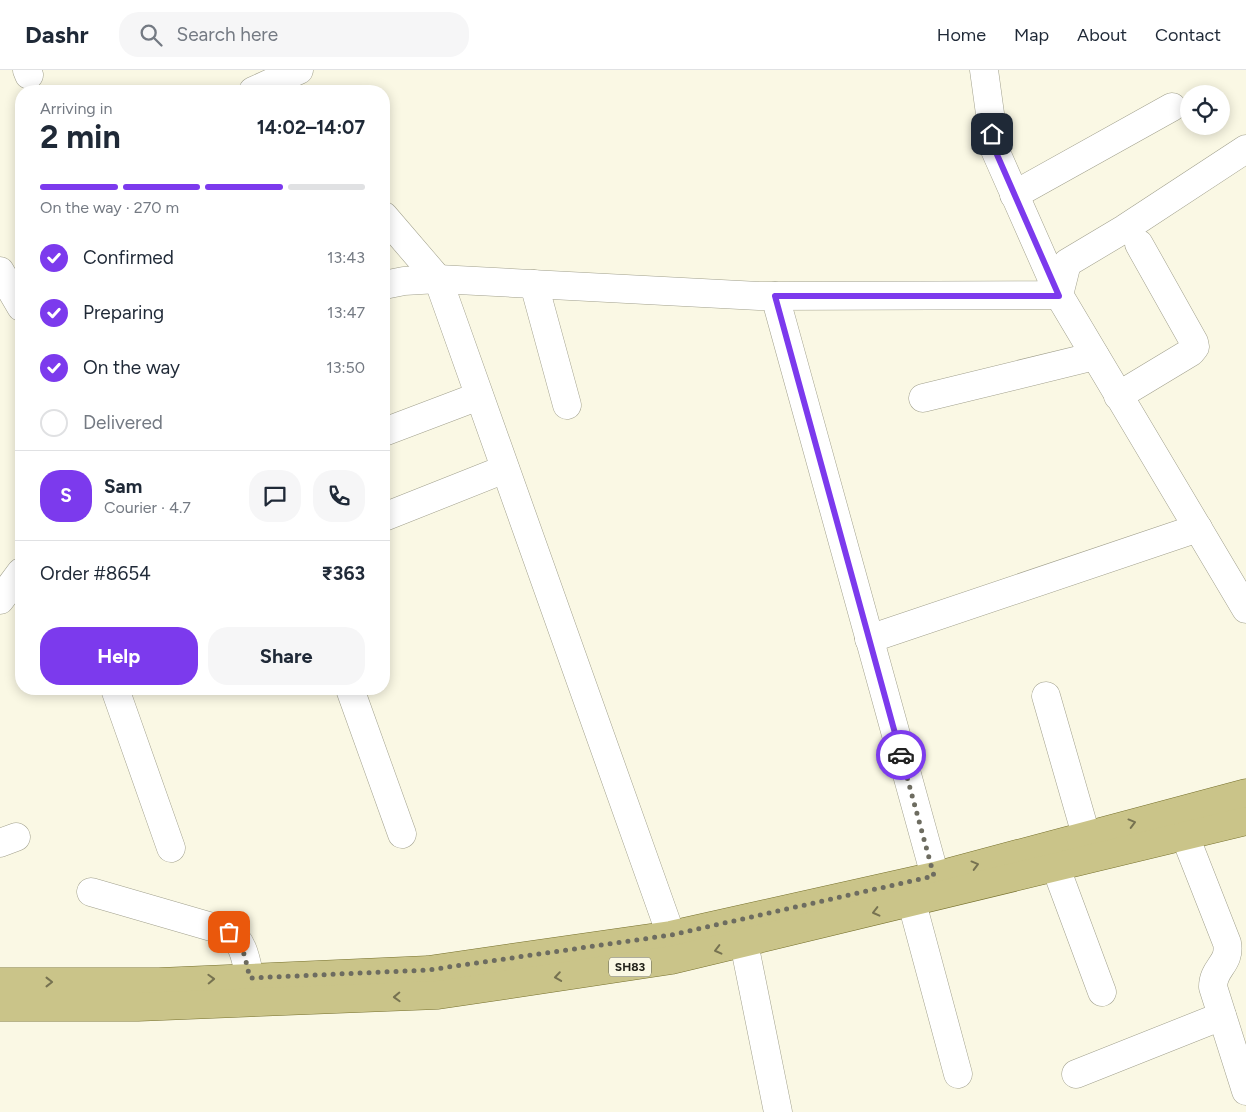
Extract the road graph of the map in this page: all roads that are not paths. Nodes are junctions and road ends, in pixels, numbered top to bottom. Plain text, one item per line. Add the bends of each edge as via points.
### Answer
1 (299, 70) edge
2 (984, 70) edge
3 (265, 84) edge
4 (1172, 107) dead end
5 (1246, 149) edge
6 (1014, 195) junction
7 (390, 223) edge
8 (1139, 244) dead end
9 (0, 272) edge
10 (438, 279) junction
11 (390, 284) edge
12 (534, 284) junction
13 (775, 296) junction
14 (1059, 296) junction
15 (15, 297) edge
16 (1095, 356) junction
17 (479, 396) junction
18 (1118, 396) junction
19 (924, 398) dead end
20 (566, 405) dead end
21 (390, 430) edge
22 (505, 469) junction
23 (390, 515) edge
24 (1198, 528) junction
25 (15, 580) edge
26 (0, 600) edge
27 (1246, 609) edge
28 (869, 639) junction
29 (117, 695) edge
30 (352, 695) edge
31 (1046, 696) dead end
32 (1246, 793) edge
33 (1246, 821) edge
34 (402, 834) dead end
35 (1086, 835) junction
36 (1185, 836) junction
37 (171, 848) dead end
38 (1056, 868) junction
39 (934, 876) junction
40 (91, 892) dead end
41 (912, 903) junction
42 (671, 935) junction
43 (744, 944) junction
44 (250, 978) junction
45 (0, 982) edge
46 (1102, 992) dead end
47 (0, 1007) edge
48 (1222, 1016) junction
49 (958, 1074) dead end
50 (1076, 1074) dead end
51 (1246, 1091) edge
52 (778, 1112) edge

1 - 3 street
2 - 6 street via 995,150
4 - 6 street
5 - 14 street via 1067,263
6 - 14 street
7 - 10 street
8 - 18 street via 1195,347 1192,352
9 - 15 street
10 - 11 street
10 - 12 street
10 - 17 street
12 - 13 street
12 - 20 street
13 - 14 street
13 - 28 street
14 - 16 street
16 - 18 street
16 - 19 street
17 - 21 street
17 - 22 street
18 - 24 street
22 - 23 street
22 - 42 street
24 - 27 street
24 - 28 street
25 - 26 street
28 - 39 street
29 - 37 street
30 - 34 street
31 - 35 street
35 -> 32 main road, SH83
33 - 36 main road, SH83
39 -> 35 main road, SH83
36 - 38 main road, SH83
36 - 48 street via 1229,952 1213,980
38 - 41 main road, SH83
38 - 46 street
39 - 42 main road, SH83
40 - 44 street via 229,932 238,937
41 -> 43 main road, SH83
41 - 49 street
42 - 44 main road, SH83 via 428,970
43 -> 47 main road, SH83 via 672,960 438,995 138,1007
43 - 52 street
45 -> 44 main road, SH83 via 158,982
48 - 50 street
48 - 51 street

